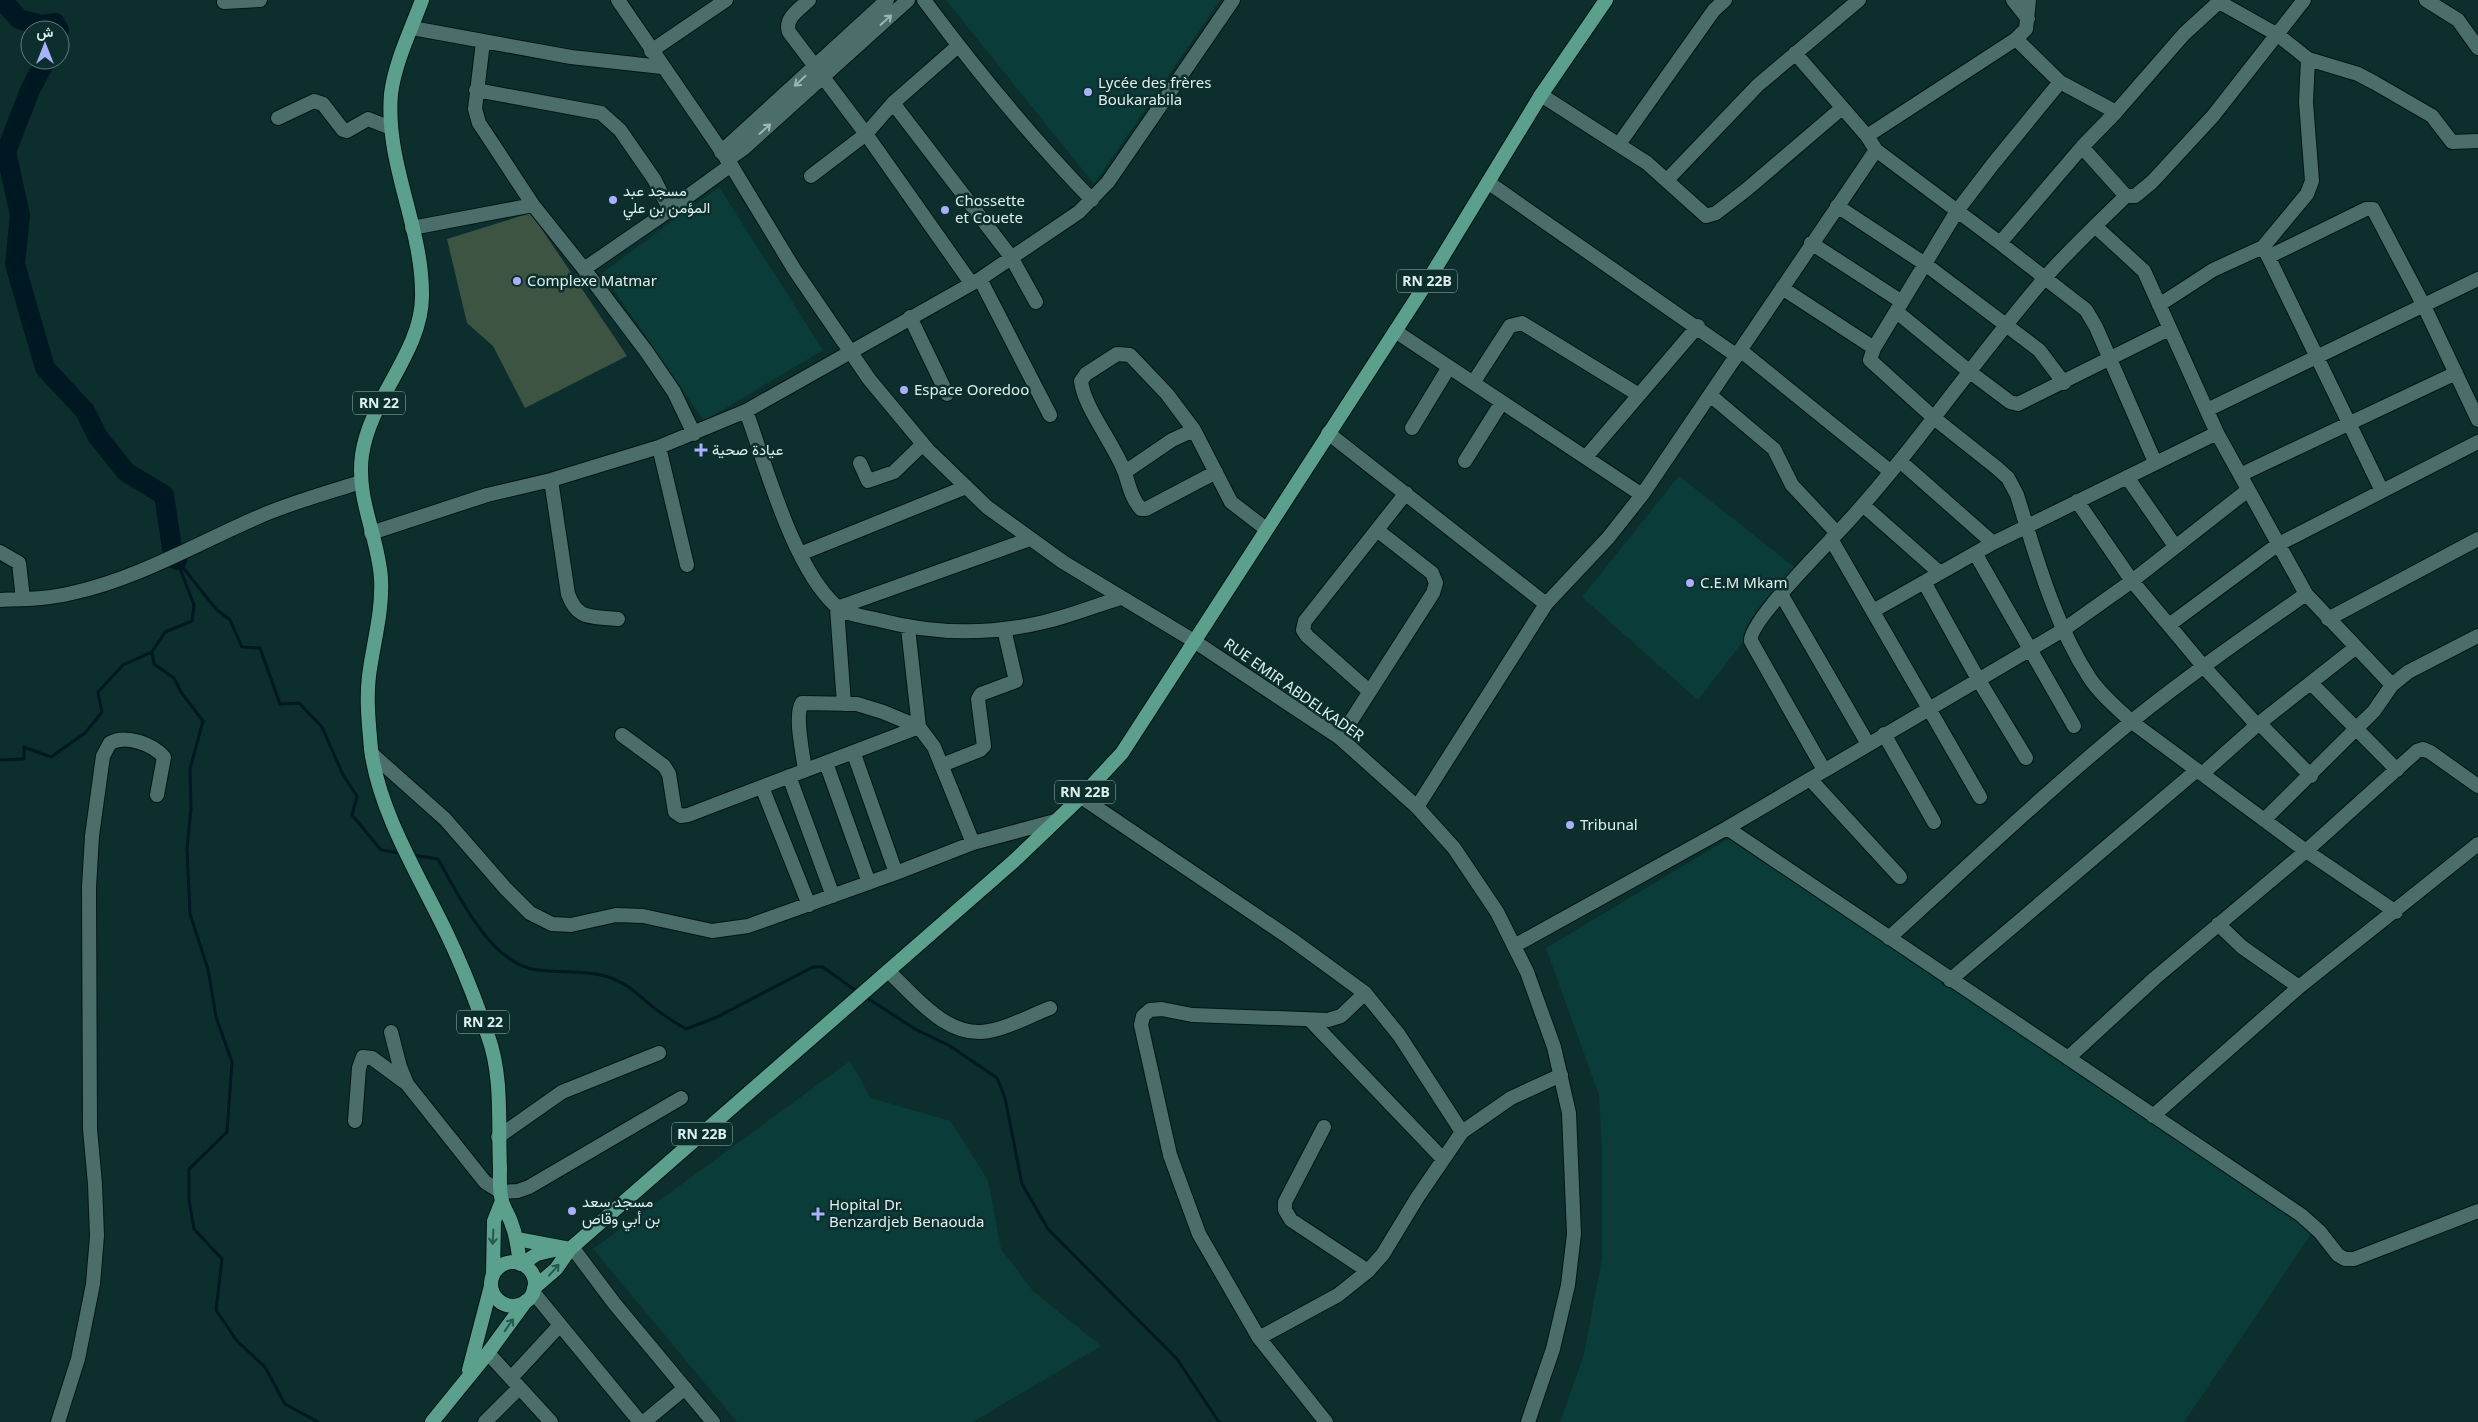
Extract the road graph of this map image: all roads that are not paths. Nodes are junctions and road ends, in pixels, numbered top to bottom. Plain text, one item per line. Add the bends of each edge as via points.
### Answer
1 (260, 0) edge
2 (422, 0) edge
3 (618, 0) edge
4 (726, 0) edge
5 (809, 0) edge
6 (887, 0) edge
7 (908, 0) edge
8 (924, 0) edge
9 (1233, 0) edge
10 (1606, 0) edge
11 (1725, 0) edge
12 (1859, 0) edge
13 (2013, 0) edge
14 (2029, 0) edge
15 (2304, 0) edge
16 (2426, 0) edge
17 (2220, 1) edge
18 (224, 2) dead end
19 (2028, 19) junction
20 (412, 28) junction
21 (2278, 35) junction
22 (2016, 39) junction
23 (483, 42) junction
24 (958, 46) junction
25 (2478, 48) edge
26 (651, 51) junction
27 (1795, 53) junction
28 (2308, 59) junction
29 (662, 67) junction
30 (819, 72) junction
31 (2060, 82) junction
32 (476, 90) junction
33 (1541, 95) junction
34 (894, 103) junction
35 (1842, 108) junction
36 (2116, 112) junction
37 (278, 118) dead end
38 (391, 128) junction
39 (866, 134) junction
40 (1867, 136) junction
41 (2478, 141) edge
42 (1619, 144) junction
43 (2082, 147) junction
44 (1876, 150) junction
45 (726, 159) junction
46 (811, 176) dead end
47 (1667, 180) junction
48 (1489, 183) junction
49 (2126, 196) junction
50 (1092, 200) junction
51 (532, 205) junction
52 (1837, 206) junction
53 (670, 210) junction
54 (1957, 212) junction
55 (2095, 226) junction
56 (412, 228) junction
57 (2000, 243) junction
58 (1811, 244) junction
59 (2266, 252) junction
60 (1011, 257) junction
61 (1926, 264) junction
62 (584, 269) junction
63 (2478, 278) edge
64 (2044, 279) junction
65 (976, 281) junction
66 (1782, 288) junction
67 (1036, 302) dead end
68 (2159, 305) junction
69 (2424, 306) junction
70 (1899, 307) junction
71 (910, 317) junction
72 (1698, 326) junction
73 (2007, 326) junction
74 (2169, 330) junction
75 (1395, 331) junction
76 (1874, 348) junction
77 (852, 352) junction
78 (1738, 353) junction
79 (2316, 356) junction
80 (2110, 360) junction
81 (1449, 367) junction
82 (1970, 372) junction
83 (2456, 373) junction
84 (1473, 383) junction
85 (2064, 383) junction
86 (947, 394) dead end
87 (1639, 395) junction
88 (1710, 395) junction
89 (1502, 402) junction
90 (2207, 410) junction
91 (746, 411) junction
92 (1050, 415) dead end
93 (1934, 418) junction
94 (2478, 420) edge
95 (2349, 422) junction
96 (1412, 428) dead end
97 (1194, 430) junction
98 (1328, 433) junction
99 (2217, 433) junction
100 (694, 434) junction
101 (2478, 442) edge
102 (923, 444) junction
103 (659, 447) junction
104 (2230, 456) junction
105 (1586, 457) junction
106 (1465, 461) dead end
107 (2156, 462) junction
108 (860, 463) dead end
109 (2260, 463) junction
110 (1895, 466) junction
111 (1124, 472) junction
112 (1216, 472) junction
113 (2240, 475) junction
114 (2127, 477) junction
115 (551, 480) junction
116 (361, 482) junction
117 (966, 486) junction
118 (2248, 490) junction
119 (2382, 491) junction
120 (1406, 493) junction
121 (1642, 495) junction
122 (2077, 501) junction
123 (1863, 506) junction
124 (2026, 526) junction
125 (1266, 529) junction
126 (1377, 530) junction
127 (371, 533) junction
128 (1834, 536) junction
129 (1030, 539) junction
130 (2478, 539) edge
131 (1993, 542) junction
132 (2278, 545) junction
133 (2174, 546) junction
134 (0, 552) edge
135 (1975, 553) junction
136 (800, 554) junction
137 (687, 565) dead end
138 (1940, 573) junction
139 (2132, 581) junction
140 (1924, 582) junction
141 (1781, 594) junction
142 (2306, 594) junction
143 (1120, 598) junction
144 (23, 599) junction
145 (0, 600) edge
146 (1546, 604) junction
147 (837, 608) junction
148 (1873, 611) junction
149 (618, 619) dead end
150 (2328, 619) junction
151 (2169, 625) junction
152 (908, 628) junction
153 (1004, 629) junction
154 (2063, 630) junction
155 (2478, 636) edge
156 (1194, 641) junction
157 (2355, 648) junction
158 (2030, 649) junction
159 (2203, 666) junction
160 (1978, 679) junction
161 (2311, 683) junction
162 (2392, 685) junction
163 (1369, 691) junction
164 (844, 704) junction
165 (1929, 708) junction
166 (2132, 722) junction
167 (2258, 724) junction
168 (2074, 726) dead end
169 (919, 727) junction
170 (2357, 728) junction
171 (1884, 734) junction
172 (622, 735) dead end
173 (1340, 738) junction
174 (1868, 744) junction
175 (372, 754) junction
176 (854, 754) junction
177 (2026, 758) dead end
178 (826, 763) junction
179 (942, 765) junction
180 (805, 770) junction
181 (1824, 770) junction
182 (2397, 770) junction
183 (2200, 772) junction
184 (789, 776) junction
185 (2311, 776) junction
186 (1810, 779) junction
187 (762, 786) junction
188 (2478, 786) edge
189 (157, 795) dead end
190 (1081, 797) junction
191 (1980, 797) dead end
192 (1417, 807) junction
193 (2264, 820) junction
194 (1056, 821) junction
195 (1934, 822) dead end
196 (1727, 828) junction
197 (973, 843) junction
198 (2478, 844) edge
199 (2306, 851) junction
200 (896, 874) junction
201 (1900, 877) dead end
202 (869, 883) junction
203 (833, 896) junction
204 (809, 905) junction
205 (2396, 912) junction
206 (2218, 924) junction
207 (1889, 938) junction
208 (1514, 946) junction
209 (888, 972) junction
210 (1950, 980) junction
211 (2299, 987) junction
212 (1365, 993) junction
213 (1050, 1008) dead end
214 (1310, 1020) junction
215 (391, 1032) dead end
216 (659, 1053) dead end
217 (2068, 1058) junction
218 (1561, 1075) junction
219 (407, 1084) junction
220 (681, 1098) dead end
221 (2153, 1116) junction
222 (355, 1121) dead end
223 (1324, 1127) dead end
224 (1462, 1132) junction
225 (498, 1137) junction
226 (1442, 1158) junction
227 (501, 1196) junction
228 (2478, 1212) edge
229 (517, 1239) junction
230 (571, 1248) junction
231 (521, 1264) junction
232 (1368, 1272) junction
233 (492, 1280) junction
234 (531, 1294) junction
235 (560, 1325) junction
236 (1259, 1338) junction
237 (488, 1353) junction
238 (468, 1376) junction
239 (515, 1383) junction
240 (685, 1388) junction
241 (58, 1422) edge
242 (432, 1422) edge
243 (485, 1422) edge
244 (551, 1422) edge
245 (640, 1422) edge
246 (644, 1422) edge
247 (713, 1422) edge
248 (1326, 1422) edge
249 (1528, 1422) edge

1 - 18 street
2 - 20 main road, RN 22
3 - 26 street, RUE EMIR ABDELKADER
4 - 26 street
5 - 30 street via 789,19 787,26
6 - 30 street
30 -> 7 street
8 - 24 street
9 - 50 street via 1108,182
10 - 33 main road, RN 22B
11 - 42 street via 1714,10
12 - 27 street
13 - 19 street
14 - 19 street
15 - 21 street
16 - 25 street via 2458,20
17 - 21 street
17 - 36 street via 2184,34
19 - 22 street via 2026,29
20 - 23 street
20 - 38 main road, RN 22 via 391,92
21 - 28 street
21 - 49 street via 2213,116 2152,182 2135,196
22 - 31 street
22 - 40 street
23 - 29 street via 571,57
23 - 32 street
24 - 34 street
24 - 50 street via 1039,144
26 - 29 street, RUE EMIR ABDELKADER
27 - 35 street
27 - 47 street via 1758,85
28 - 41 street via 2375,82 2432,116 2452,142
28 - 59 street via 2306,102 2312,182
29 - 45 street, RUE EMIR ABDELKADER
30 - 39 street
30 - 45 street via 743,149
31 - 36 street
31 - 54 street
32 - 51 street via 475,109 479,123
32 - 53 street via 601,113 620,130 654,179
33 - 42 street
33 - 48 main road, RN 22B
34 - 39 street
34 - 60 street
35 - 40 street
35 - 47 street via 1716,213 1703,214
36 - 43 street
37 - 38 street via 314,100 323,104 343,130 347,131 368,119
38 - 56 main road, RN 22
39 - 46 street
39 - 65 street
40 - 44 street
42 - 47 street
43 - 49 street
43 - 57 street
44 - 52 street
44 - 54 street
45 - 53 street
45 - 77 street, RUE EMIR ABDELKADER via 794,269
48 - 72 street
48 - 75 main road, RN 22B
49 - 55 street
50 - 60 street via 1061,226
51 - 56 street
51 - 62 street
52 - 58 street
52 - 61 street
53 - 62 street
54 - 57 street
54 - 61 street
55 - 64 street
55 - 68 street via 2144,271
56 - 116 main road, RN 22 via 420,264 421,318 376,409 362,454
57 - 64 street
58 - 66 street
58 - 70 street
59 - 68 street via 2213,270
59 - 69 street via 2366,209 2373,209
59 - 79 street
60 - 65 street
60 - 67 street
61 - 70 street
61 - 73 street
62 - 100 street via 674,392
63 - 69 street
64 - 73 street
64 - 80 street via 2086,310
65 - 71 street
65 - 92 street
66 - 76 street
66 - 78 street
68 - 74 street
69 - 79 street
69 - 83 street
70 - 76 street
70 - 82 street
71 - 77 street
71 - 86 street
72 - 78 street
72 - 87 street
73 - 82 street
73 - 85 street via 2039,350
74 - 80 street
74 - 90 street
75 - 81 street
75 - 98 main road, RN 22B
76 - 93 street via 1870,356 1872,363
77 - 91 street
77 - 102 street, RUE EMIR ABDELKADER via 869,379
78 - 88 street
78 - 110 street
79 - 90 street
79 - 95 street
80 - 85 street
80 - 107 street
81 - 84 street
81 - 96 street
82 - 85 street via 2010,402 2018,404
82 - 93 street
83 - 94 street
83 - 95 street
84 - 87 street via 1510,326 1522,323
84 - 89 street
87 - 105 street
88 - 121 street
88 - 128 street via 1774,449 1792,485
89 - 105 street
89 - 106 street
90 - 99 street
91 - 100 street
91 - 136 street
93 - 110 street
93 - 124 street via 2008,478
95 - 109 street
95 - 119 street
97 - 111 street via 1172,440
97 - 111 street via 1167,394 1130,355 1117,354 1101,363 1086,374 1082,388
97 - 112 street
98 - 120 street
98 - 125 main road, RN 22B
99 - 104 street
99 - 107 street
100 - 103 street
101 - 119 street
102 - 108 street via 894,472 868,481
102 - 117 street, RUE EMIR ABDELKADER
103 - 115 street
103 - 137 street
104 - 109 street
104 - 113 street
105 - 121 street
107 - 114 street
109 - 113 street
110 - 123 street
110 - 131 street
111 - 112 street via 1133,498 1141,509
112 - 125 street via 1231,502
113 - 118 street
114 - 122 street
114 - 133 street
115 - 127 street via 487,495
115 - 149 street via 568,594 573,608 580,614
116 - 127 main road, RN 22
116 - 144 street via 256,518 120,578 73,593
117 - 129 street, RUE EMIR ABDELKADER via 987,507
117 - 136 street
118 - 132 street
118 - 133 street
119 - 132 street
120 - 126 street
120 - 146 street
121 - 146 street via 1608,538
122 - 124 street
122 - 139 street
123 - 128 street
123 - 138 street
124 - 131 street
124 - 154 street
125 - 156 main road, RN 22B
126 - 163 street via 1432,574 1436,583 1433,593
126 - 163 street via 1305,622 1303,630
127 - 175 main road, RN 22 via 382,582 368,681
128 - 141 street
128 - 148 street
129 - 143 street, RUE EMIR ABDELKADER
129 - 147 street
130 - 150 street
131 - 135 street
132 - 142 street
132 - 151 street
133 - 139 street
134 - 144 street via 19,563
135 - 138 street
135 - 158 street
136 - 147 street via 820,588
138 - 140 street
139 - 151 street
139 - 154 street
140 - 148 street
140 - 160 street
141 - 174 street
141 - 181 street via 1751,632 1751,641
142 - 150 street
142 - 159 street
143 - 153 street via 1044,622
143 - 156 street, RUE EMIR ABDELKADER
144 - 145 street
146 - 192 street
147 - 152 street
147 - 164 street
148 - 165 street
150 - 157 street
151 - 159 street
152 - 153 street via 942,632
152 - 169 street
153 - 179 street via 1016,681 981,694 978,699 984,746
154 - 158 street
154 - 166 street via 2090,678
155 - 162 street via 2408,672
156 - 173 street, RUE EMIR ABDELKADER
156 - 190 main road, RN 22B via 1122,753
157 - 161 street
157 - 162 street
158 - 160 street
158 - 168 street
159 - 166 street
159 - 167 street
160 - 165 street
160 - 177 street
161 - 167 street
161 - 170 street
162 - 170 street
163 - 173 street
164 - 169 street via 883,712
164 - 180 street via 802,703 799,708
165 - 171 street
165 - 191 street
166 - 183 street
166 - 207 street via 2042,798
167 - 183 street
167 - 185 street
169 - 176 street
169 - 179 street
170 - 182 street
170 - 185 street
171 - 174 street
171 - 195 street
172 - 187 street via 664,766 669,774 676,812 681,816
173 - 192 street, RUE EMIR ABDELKADER
174 - 181 street
175 - 204 street via 445,819 530,913 552,924 571,925 616,915 643,916 712,931 726,930 748,926
175 - 225 main road, RN 22 via 379,785 391,815 448,935 490,1041 496,1082
176 - 178 street
176 - 200 street
178 - 180 street
178 - 202 street
179 - 197 street
180 - 184 street
181 - 186 street
182 - 188 street via 2423,749
182 - 199 street
183 - 193 street
183 - 210 street
184 - 187 street
184 - 203 street
185 - 193 street
186 - 196 street
186 - 201 street
187 - 204 street
189 - 241 street via 164,756 138,742 125,739 110,743 103,756 89,887 90,1129 97,1236 95,1265 78,1359
190 - 194 main road, RN 22B
190 - 212 street
192 - 208 street, RUE EMIR ABDELKADER via 1454,848 1497,912
193 - 199 street
194 - 197 street
194 - 209 main road, RN 22B
196 - 207 street
196 - 208 street
197 - 200 street
198 - 205 street
199 - 205 street
199 - 206 street
200 - 202 street
202 - 203 street
203 - 204 street
205 - 211 street
206 - 211 street via 2242,947
206 - 217 street
207 - 210 street
208 - 218 street, RUE EMIR ABDELKADER via 1527,972
209 - 213 street via 943,1022 957,1029 975,1033 991,1031
209 - 230 main road, RN 22B
210 - 217 street
211 - 221 street
212 - 214 street via 1341,1016
212 - 224 street via 1399,1035
214 - 226 street
214 - 236 street via 1192,1015 1162,1009 1150,1010 1143,1016 1141,1025 1170,1155 1199,1234
215 - 219 street
216 - 225 street via 562,1092
217 - 221 street
218 - 224 street via 1511,1098
218 - 249 street, RUE EMIR ABDELKADER via 1570,1113 1574,1234 1568,1285 1553,1349
219 - 222 street via 372,1058 363,1057 359,1068
219 - 227 street via 479,1175
220 - 227 street via 529,1187
221 - 228 street via 2301,1215 2338,1255 2345,1258 2354,1259
223 - 232 street via 1285,1202 1285,1210 1292,1220
224 - 226 street
225 - 227 main road, RN 22
226 - 232 street via 1383,1254
227 - 229 main road, RN 22
227 -> 233 main road, RN 22 via 494,1221
229 - 230 main road
229 - 231 main road, RN 22
230 - 231 main road via 547,1250
234 -> 230 main road, RN 22B
230 - 240 street
231 - 233 main road via 500,1266
231 - 234 main road via 532,1274
232 - 236 street via 1338,1295
233 - 234 main road via 496,1298 501,1302 514,1306
233 - 238 main road, RN 22
234 - 235 street
237 -> 234 main road, RN 22
235 - 239 street
235 - 245 street
236 - 248 street
237 - 238 main road, RN 22
237 - 239 street
238 - 242 main road, RN 22
239 - 243 street
239 - 244 street
240 - 246 street
240 - 247 street

